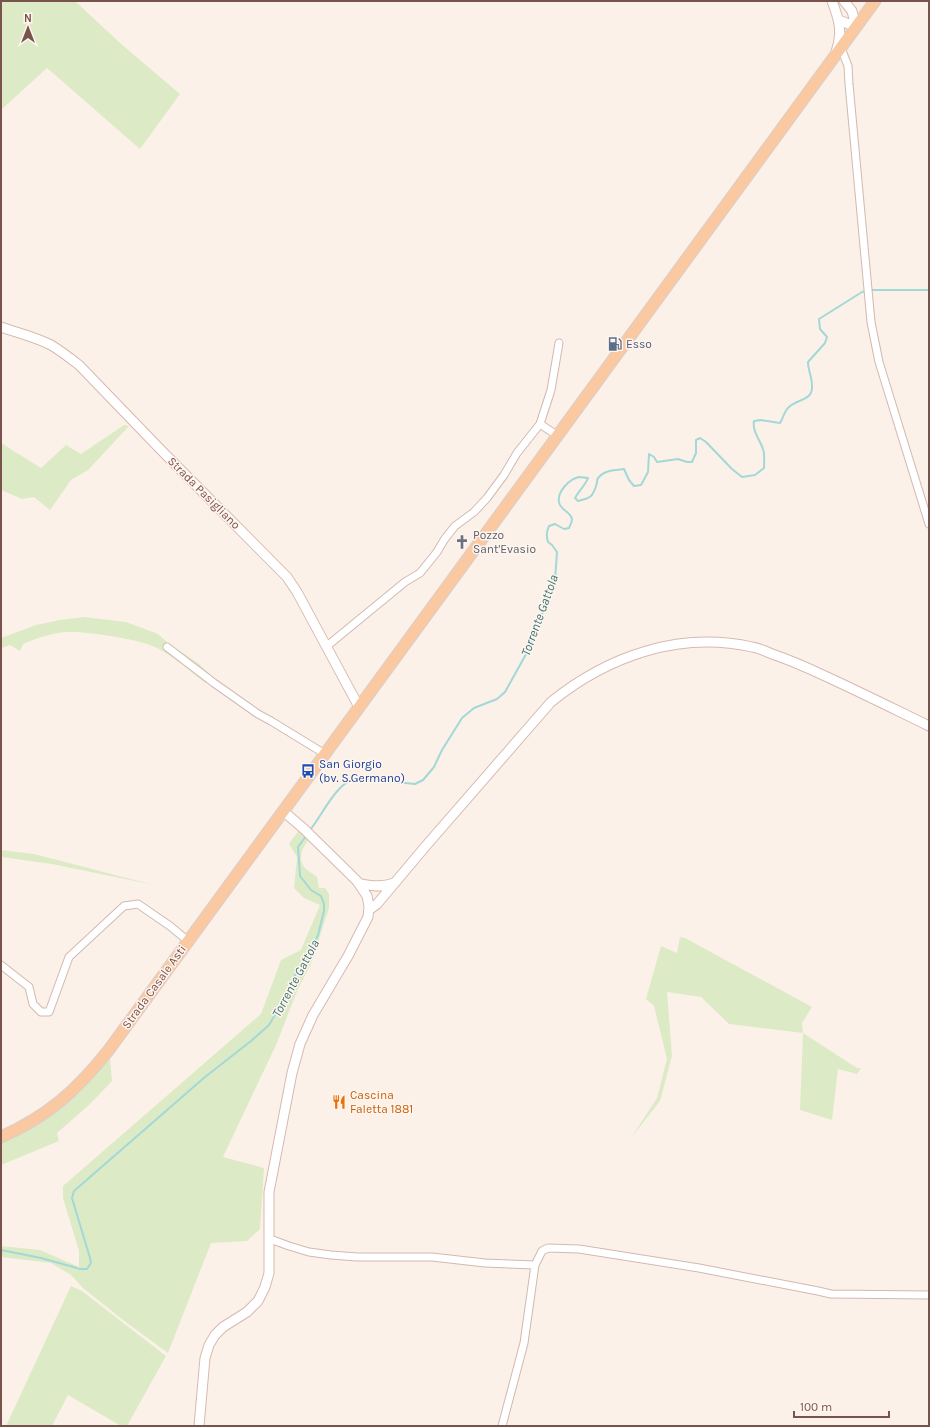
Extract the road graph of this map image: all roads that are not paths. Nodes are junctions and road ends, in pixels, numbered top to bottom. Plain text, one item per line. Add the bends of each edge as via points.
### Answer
1 (832, 1) edge
2 (844, 1) edge
3 (876, 1) edge
4 (839, 20) junction
5 (856, 27) junction
6 (838, 53) junction
7 (1, 327) edge
8 (558, 343) dead end
9 (540, 424) junction
10 (558, 436) junction
11 (929, 524) edge
12 (327, 646) junction
13 (167, 647) dead end
14 (359, 707) junction
15 (929, 726) edge
16 (325, 754) junction
17 (283, 811) junction
18 (358, 882) junction
19 (394, 883) junction
20 (369, 910) junction
21 (188, 941) junction
22 (1, 965) edge
23 (1, 1137) edge
24 (270, 1238) junction
25 (536, 1265) junction
26 (929, 1296) edge
27 (199, 1426) edge
28 (502, 1426) edge

1 - 4 street
2 - 5 street via 852,12
3 - 5 main road, Strada Casale Asti
4 - 5 street
4 - 6 street
5 - 6 main road, Strada Casale Asti
6 - 10 main road, Strada Casale Asti
6 - 11 street via 849,72 871,322 879,362
7 - 12 street, Strada Pasigliano via 51,345 92,378 278,567 297,592
8 - 9 street via 551,390
9 - 10 street
9 - 12 street via 487,498 455,526 420,572
10 - 14 main road, Strada Casale Asti
12 - 14 street, Strada Pasigliano
13 - 16 street via 258,714
14 - 16 main road, Strada Casale Asti
15 - 19 street via 802,665 753,647 724,642 691,643 664,646 634,654 586,677 551,702
16 - 17 main road, Strada Casale Asti
17 - 18 street
17 - 21 main road, Strada Casale Asti
18 - 19 street via 374,886
18 - 20 street via 367,896
19 - 20 street
20 - 24 street via 366,922 313,1015 300,1044 269,1192
21 - 22 street via 138,904 124,906 69,957 49,1012 41,1012 33,1004 28,987
21 - 23 main road, Strada Casale Asti via 108,1051 74,1090 35,1120
24 - 25 street via 309,1252 331,1255 432,1257
24 - 27 street via 269,1273 258,1301 247,1312 223,1327 208,1345
25 - 26 street via 542,1251 548,1248 579,1249 699,1268 831,1294
25 - 28 street via 524,1343

